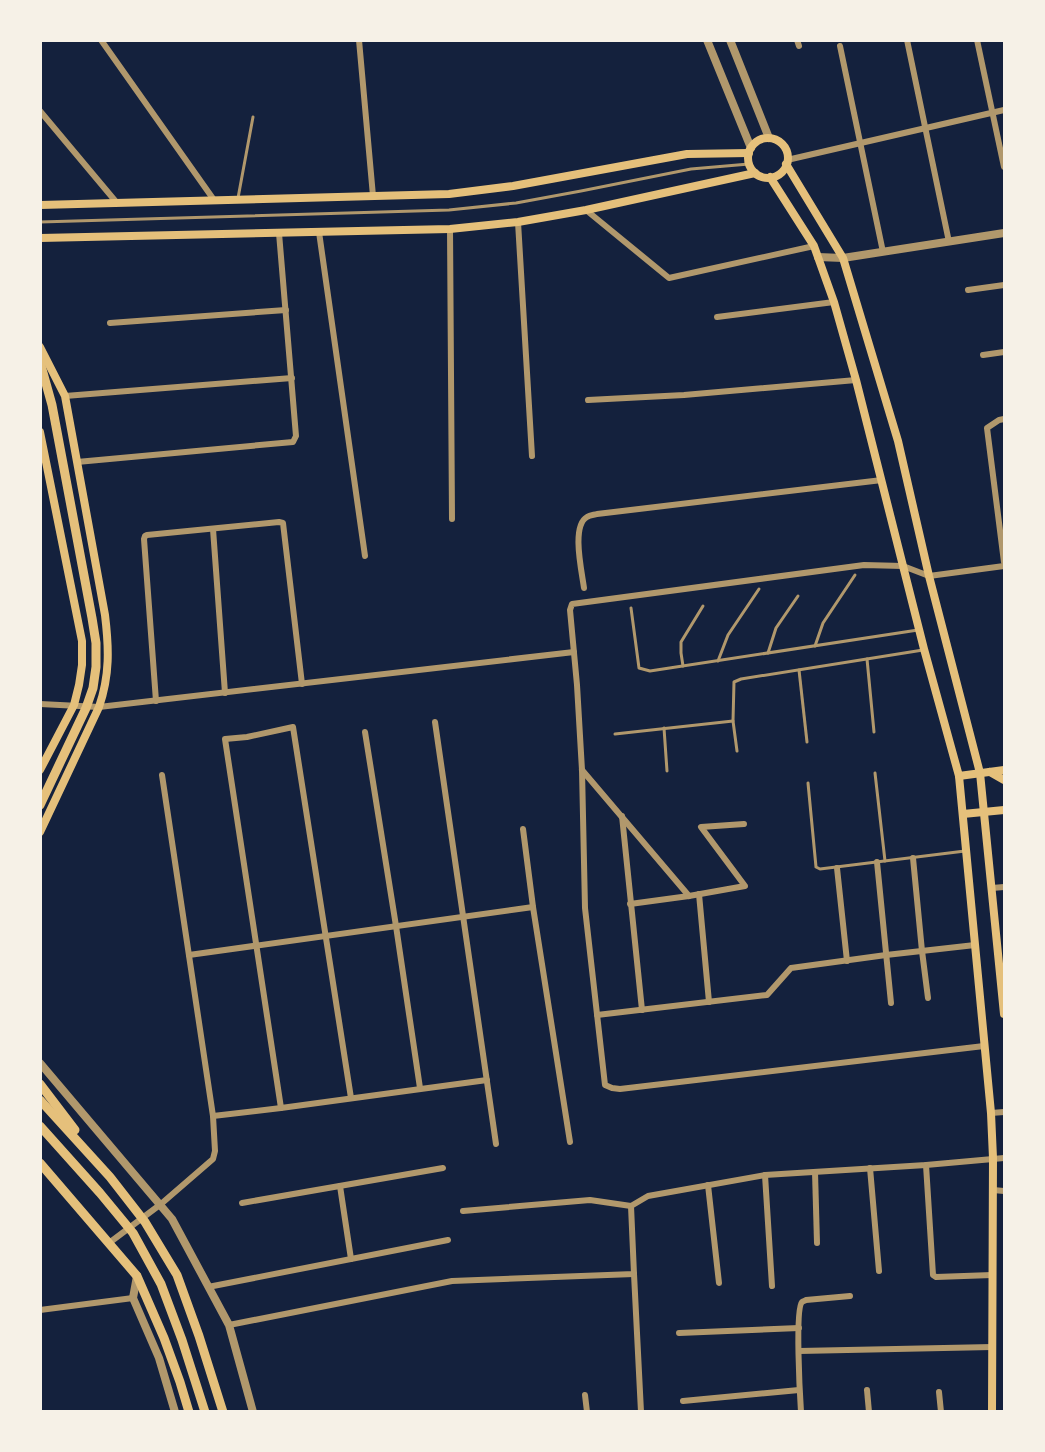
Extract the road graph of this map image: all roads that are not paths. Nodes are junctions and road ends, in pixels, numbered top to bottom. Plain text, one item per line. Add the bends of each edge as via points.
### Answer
1 (101, 40) edge
2 (359, 40) edge
3 (707, 40) edge
4 (730, 40) edge
5 (907, 40) edge
6 (977, 40) edge
7 (840, 46) dead end
8 (1005, 110) edge
9 (40, 111) edge
10 (993, 112) junction
11 (253, 117) dead end
12 (926, 128) junction
13 (769, 138) junction
14 (860, 143) junction
15 (750, 150) junction
16 (787, 162) junction
17 (749, 164) junction
18 (1005, 167) edge
19 (755, 173) junction
20 (770, 177) junction
21 (373, 196) junction
22 (214, 200) junction
23 (238, 200) junction
24 (117, 203) junction
25 (40, 205) edge
26 (586, 210) junction
27 (40, 222) edge
28 (518, 222) junction
29 (450, 230) junction
30 (319, 232) junction
31 (279, 233) junction
32 (1005, 233) edge
33 (40, 238) edge
34 (949, 242) junction
35 (814, 246) junction
36 (883, 252) junction
37 (818, 257) junction
38 (843, 258) junction
39 (1005, 285) edge
40 (968, 290) dead end
41 (834, 302) junction
42 (286, 310) junction
43 (717, 317) dead end
44 (110, 323) dead end
45 (40, 347) edge
46 (1005, 352) edge
47 (983, 355) dead end
48 (40, 362) edge
49 (292, 378) junction
50 (856, 380) junction
51 (65, 396) junction
52 (588, 400) dead end
53 (1005, 419) edge
54 (40, 432) edge
55 (532, 456) dead end
56 (77, 462) junction
57 (882, 480) junction
58 (452, 519) dead end
59 (213, 529) junction
60 (365, 556) dead end
61 (1005, 564) edge
62 (903, 566) junction
63 (855, 575) dead end
64 (929, 576) junction
65 (584, 588) dead end
66 (759, 589) dead end
67 (798, 596) dead end
68 (703, 606) dead end
69 (631, 608) dead end
70 (919, 629) junction
71 (815, 646) junction
72 (924, 649) junction
73 (574, 652) junction
74 (768, 653) junction
75 (867, 658) junction
76 (718, 661) junction
77 (683, 666) junction
78 (799, 669) junction
79 (302, 684) junction
80 (225, 693) junction
81 (156, 701) junction
82 (40, 704) edge
83 (74, 705) junction
84 (99, 707) junction
85 (733, 721) junction
86 (435, 722) dead end
87 (664, 728) junction
88 (365, 732) dead end
89 (874, 732) dead end
90 (615, 734) dead end
91 (807, 742) dead end
92 (737, 751) dead end
93 (42, 766) edge
94 (582, 770) junction
95 (1005, 770) edge
96 (667, 771) dead end
97 (984, 772) junction
98 (875, 774) dead end
99 (162, 775) dead end
100 (959, 776) junction
101 (1005, 780) edge
102 (807, 783) dead end
103 (40, 805) edge
104 (1004, 809) edge
105 (984, 812) junction
106 (963, 814) junction
107 (622, 816) junction
108 (744, 824) dead end
109 (523, 829) dead end
110 (40, 831) edge
111 (966, 851) junction
112 (913, 858) junction
113 (885, 861) junction
114 (877, 862) junction
115 (837, 868) junction
116 (1005, 887) edge
117 (992, 888) junction
118 (699, 894) junction
119 (689, 896) junction
120 (630, 904) junction
121 (533, 907) junction
122 (463, 918) junction
123 (396, 926) junction
124 (326, 936) junction
125 (257, 945) junction
126 (975, 945) junction
127 (922, 951) junction
128 (886, 955) junction
129 (189, 956) junction
130 (1002, 958) edge
131 (847, 960) junction
132 (928, 998) dead end
133 (709, 1002) junction
134 (891, 1003) dead end
135 (642, 1010) junction
136 (1005, 1014) edge
137 (597, 1015) junction
138 (984, 1046) junction
139 (40, 1063) edge
140 (487, 1080) junction
141 (40, 1084) edge
142 (420, 1089) junction
143 (351, 1098) junction
144 (40, 1100) edge
145 (281, 1108) junction
146 (1005, 1112) edge
147 (990, 1113) junction
148 (213, 1116) junction
149 (40, 1126) edge
150 (570, 1142) dead end
151 (496, 1144) dead end
152 (993, 1158) junction
153 (1005, 1158) edge
154 (40, 1163) edge
155 (926, 1165) junction
156 (443, 1168) dead end
157 (870, 1168) junction
158 (815, 1172) junction
159 (765, 1175) junction
160 (110, 1177) junction
161 (708, 1185) junction
162 (340, 1186) junction
163 (993, 1190) junction
164 (1005, 1191) edge
165 (242, 1203) dead end
166 (160, 1204) junction
167 (631, 1206) junction
168 (463, 1211) dead end
169 (448, 1240) dead end
170 (109, 1243) junction
171 (817, 1243) dead end
172 (351, 1259) junction
173 (879, 1271) dead end
174 (634, 1274) junction
175 (992, 1275) junction
176 (137, 1276) junction
177 (719, 1283) dead end
178 (772, 1286) dead end
179 (208, 1287) junction
180 (850, 1296) dead end
181 (133, 1298) junction
182 (40, 1310) edge
183 (229, 1325) junction
184 (799, 1328) junction
185 (679, 1334) dead end
186 (992, 1347) junction
187 (799, 1351) junction
188 (799, 1390) junction
189 (867, 1390) dead end
190 (939, 1392) dead end
191 (585, 1395) dead end
192 (683, 1401) dead end
193 (175, 1412) edge
194 (189, 1412) edge
195 (205, 1412) edge
196 (223, 1412) edge
197 (253, 1412) edge
198 (587, 1412) edge
199 (641, 1412) edge
200 (801, 1412) edge
201 (869, 1412) edge
202 (941, 1412) edge
203 (992, 1412) edge

1 - 22 street
2 - 21 street
3 - 15 street
4 - 13 street
5 - 12 street
6 - 10 street
7 - 14 street
8 - 10 street
9 - 24 street
10 - 12 street
10 - 18 street
11 - 23 lane
12 - 14 street
12 - 34 street
13 - 15 main road via 758,140
13 - 16 main road via 783,144
14 - 16 street
14 - 36 street
15 - 17 main road
15 - 21 main road via 687,154 449,194
16 - 20 main road via 780,173
16 - 38 main road
17 - 19 main road
17 - 27 lane via 691,169 516,202 449,210
19 - 20 main road
19 - 26 main road
20 - 35 main road
21 - 23 main road
22 - 23 main road
22 - 24 main road
24 - 25 main road
26 - 28 main road
26 - 35 street via 669,278
28 - 29 main road
28 - 55 street
29 - 30 main road
29 - 58 street
30 - 31 main road
30 - 60 street
31 - 33 main road
31 - 42 street
32 - 34 street
34 - 36 street
35 - 37 main road
36 - 38 street
37 - 38 street
37 - 41 main road
38 - 64 main road via 898,441
39 - 40 street
41 - 43 street
41 - 50 main road
42 - 44 street
42 - 49 street
45 - 51 main road
46 - 47 street
48 - 103 main road via 52,405 96,643 93,688
49 - 51 street
49 - 56 street via 296,436 293,442
50 - 52 street
50 - 57 main road
51 - 56 main road
53 - 61 street via 987,428
54 - 83 main road via 82,641
56 - 84 main road via 108,644 105,690
57 - 62 main road
57 - 65 street via 587,517 578,539
59 - 79 street via 283,523
59 - 80 street
59 - 81 street via 145,537
61 - 64 street
62 - 64 street
62 - 70 main road
62 - 73 street via 864,565 572,604
63 - 71 lane via 823,623
64 - 97 main road
66 - 76 lane via 728,635
67 - 74 lane via 776,628
68 - 77 lane via 681,642
69 - 77 lane via 639,668 650,672
70 - 71 lane
70 - 72 main road
71 - 74 lane
72 - 75 lane
72 - 100 main road
73 - 79 street
73 - 94 street
74 - 76 lane
75 - 78 lane
75 - 89 lane
76 - 77 lane
78 - 85 lane via 734,682
78 - 91 lane
79 - 80 street
80 - 81 street
81 - 84 street
82 - 83 street
83 - 84 street
83 - 93 main road
84 - 110 main road
85 - 87 lane
85 - 92 lane
86 - 122 street
87 - 90 lane
87 - 96 lane
88 - 123 street
94 - 107 street
94 - 137 street via 585,908
95 - 97 main road
97 - 100 main road
97 - 101 main road
97 - 105 main road
98 - 113 lane
99 - 129 street
100 - 106 main road
102 - 115 lane via 816,867
104 - 105 main road
105 - 106 main road
105 - 117 main road
106 - 111 main road
107 - 119 street
107 - 120 street
108 - 118 street via 701,826 745,886
109 - 121 street
111 - 112 lane
111 - 126 main road
112 - 113 lane
112 - 127 street
113 - 114 lane
114 - 115 lane
114 - 128 street
115 - 131 street
116 - 117 street
117 - 130 main road
118 - 119 street
118 - 133 street
119 - 120 street
120 - 135 street
121 - 122 street
121 - 150 street
122 - 123 street
122 - 140 street
123 - 124 street
123 - 142 street
124 - 125 street
124 - 125 street via 293,727 225,739
124 - 143 street
125 - 129 street
125 - 145 street
126 - 127 street
126 - 138 main road
127 - 128 street
127 - 132 street
128 - 131 street
128 - 134 street
129 - 148 street
130 - 136 main road
131 - 133 street via 791,968 767,995
133 - 135 street
135 - 137 street
137 - 138 street via 605,1085 617,1089
138 - 147 main road
139 - 166 street
140 - 142 street
140 - 151 street
141 - 160 main road
142 - 143 street
143 - 145 street
144 - 160 main road
145 - 148 street
146 - 147 street
147 - 152 main road
148 - 166 street via 213,1159
149 - 195 main road via 133,1233 161,1284
152 - 153 street
152 - 155 street
152 - 163 main road
154 - 170 main road
155 - 157 street
155 - 175 street via 933,1275
156 - 162 street
157 - 158 street
157 - 173 street
158 - 159 street
158 - 171 street
159 - 161 street
159 - 178 street
160 - 196 main road via 145,1222 177,1275
161 - 167 street via 648,1196
161 - 177 street
162 - 165 street
162 - 172 street
163 - 164 street
163 - 175 main road
166 - 170 street
166 - 179 street
167 - 168 street via 590,1200
167 - 174 street
169 - 172 street
170 - 176 main road
172 - 179 street
174 - 183 street via 452,1281
174 - 199 street
175 - 186 main road
176 - 181 street
176 - 194 main road via 164,1338
179 - 183 street
180 - 184 street via 803,1301
181 - 182 street
181 - 193 street via 159,1358
183 - 197 street
184 - 185 street
184 - 187 street
186 - 187 street
186 - 203 main road
187 - 188 street
188 - 192 street
188 - 200 street
189 - 201 street
190 - 202 street
191 - 198 street

